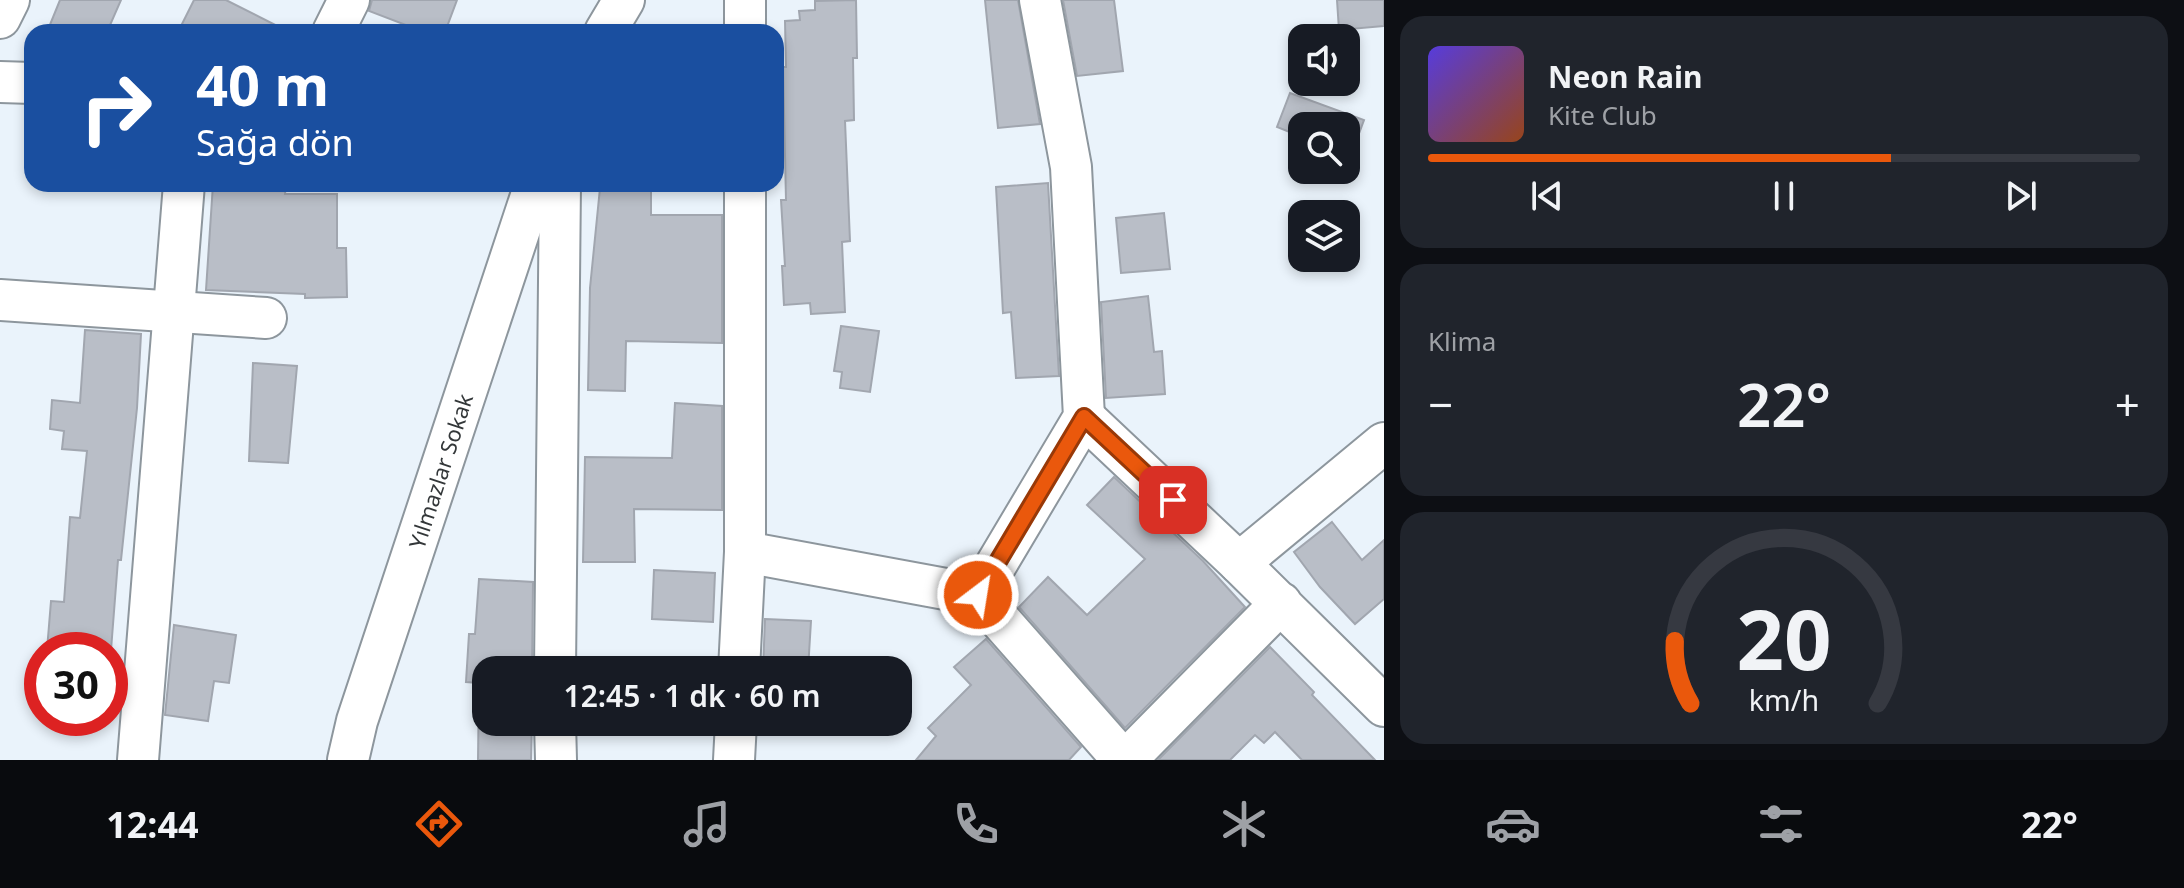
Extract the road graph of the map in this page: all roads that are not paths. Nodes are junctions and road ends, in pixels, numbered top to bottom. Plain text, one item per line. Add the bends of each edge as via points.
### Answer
1 (9, 0) edge
2 (349, 0) edge
3 (624, 0) edge
4 (745, 0) edge
5 (1040, 0) edge
6 (0, 18) edge
7 (337, 24) edge
8 (610, 24) edge
9 (745, 24) edge
10 (0, 82) edge
11 (24, 83) edge
12 (183, 192) edge
13 (532, 192) edge
14 (560, 192) edge
15 (745, 192) edge
16 (0, 300) edge
17 (174, 313) junction
18 (266, 318) dead end
19 (1084, 417) junction
20 (1384, 443) edge
21 (745, 552) junction
22 (1239, 563) junction
23 (978, 595) junction
24 (1281, 603) junction
25 (555, 656) edge
26 (740, 656) edge
27 (1384, 706) edge
28 (555, 736) edge
29 (735, 736) edge
30 (138, 760) edge
31 (348, 760) edge
32 (556, 760) edge
33 (734, 760) edge
34 (1125, 760) edge

1 - 6 street
2 - 7 street
3 - 8 street
4 - 9 street
5 - 19 street via 1071,167
10 - 11 street
12 - 17 street
13 - 31 street, Yılmazlar Sokak
14 - 25 street
15 - 21 street
16 - 17 street
17 - 18 street
17 - 30 street
19 - 22 street
19 - 23 street
20 - 22 street
21 - 23 street
21 - 26 street
22 - 24 street
23 - 34 street
24 - 27 street
24 - 34 street
28 - 32 street
29 - 33 street

